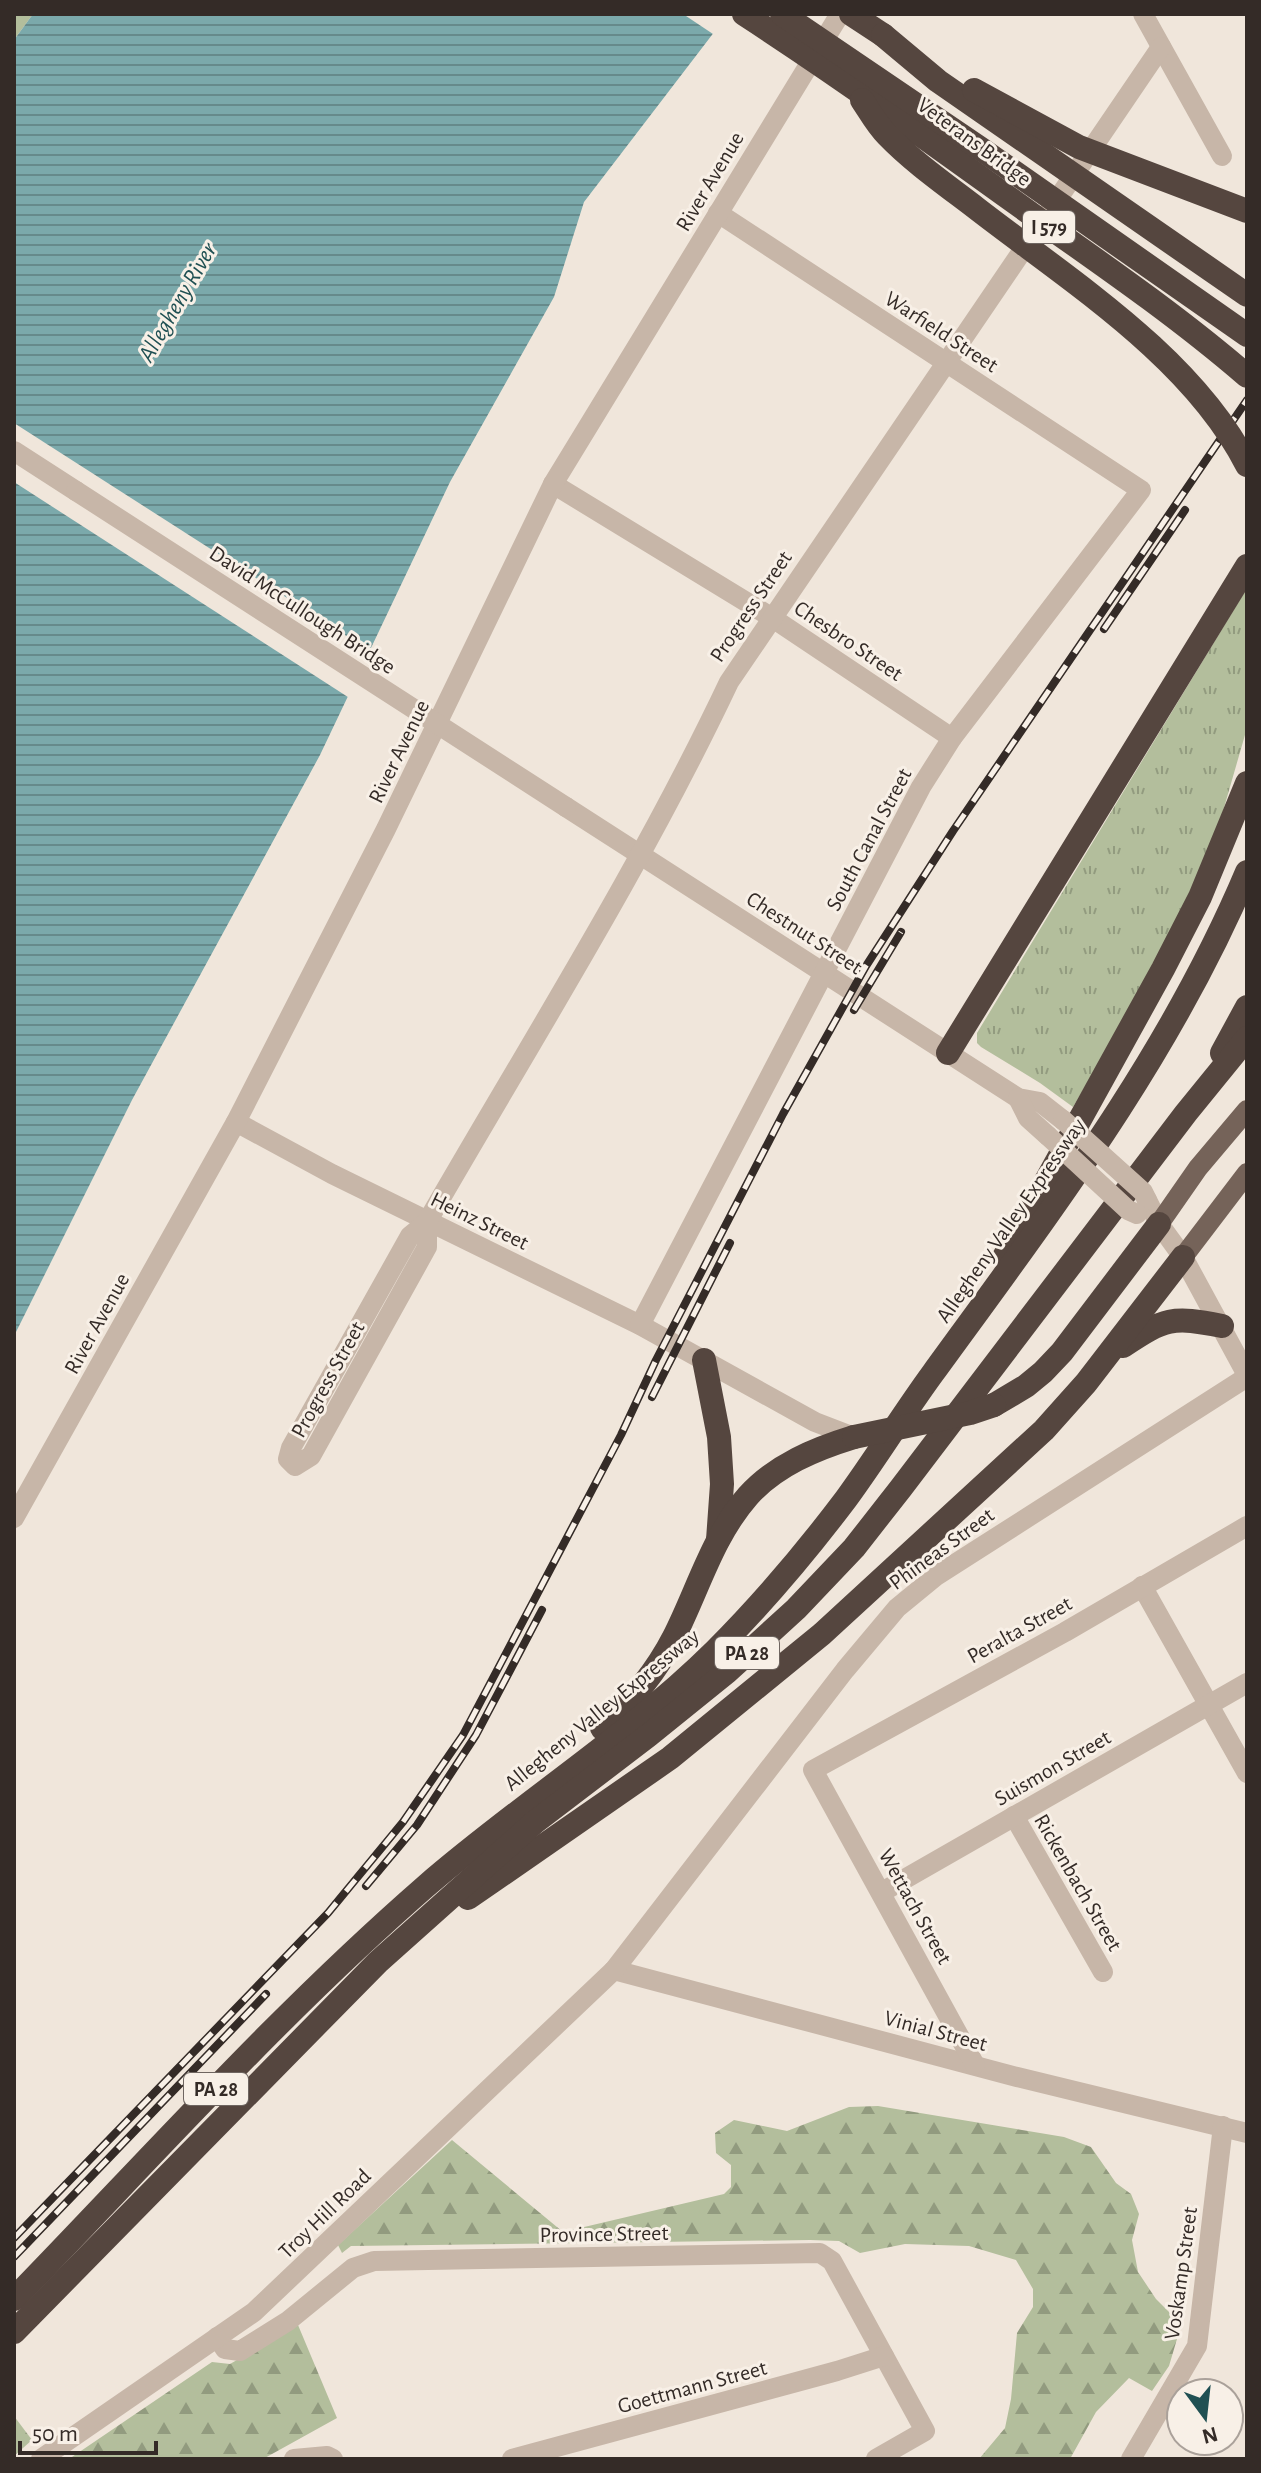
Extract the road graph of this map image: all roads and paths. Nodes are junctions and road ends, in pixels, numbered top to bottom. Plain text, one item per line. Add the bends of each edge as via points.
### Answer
1 (744, 14) edge
2 (782, 14) edge
3 (840, 14) edge
4 (851, 14) edge
5 (1143, 14) edge
6 (883, 35) junction
7 (1161, 47) junction
8 (848, 82) junction
9 (1222, 156) dead end
10 (1247, 211) edge
11 (718, 213) junction
12 (1247, 295) edge
13 (1247, 335) edge
14 (945, 362) junction
15 (1247, 376) edge
16 (14, 451) edge
17 (1247, 465) edge
18 (553, 484) junction
19 (1141, 490) joint
20 (1247, 566) edge
21 (771, 617) junction
22 (952, 738) junction
23 (1247, 783) edge
24 (566, 807) joint
25 (639, 854) junction
26 (1247, 872) edge
27 (824, 973) junction
28 (1247, 1007) edge
29 (1247, 1038) edge
30 (948, 1053) junction
31 (1018, 1098) junction
32 (1247, 1110) edge
33 (1186, 1113) junction
34 (236, 1122) junction
35 (1247, 1173) edge
36 (1152, 1217) junction
37 (427, 1222) junction
38 (1183, 1257) junction
39 (640, 1325) junction
40 (1222, 1326) junction
41 (1107, 1356) junction
42 (704, 1360) junction
43 (931, 1376) junction
44 (1247, 1376) edge
45 (854, 1437) junction
46 (14, 1518) edge
47 (1247, 1526) edge
48 (718, 1540) junction
49 (1142, 1586) junction
50 (1247, 1683) edge
51 (1209, 1705) junction
52 (813, 1770) joint
53 (1247, 1773) edge
54 (1014, 1816) junction
55 (502, 1824) junction
56 (882, 1892) junction
57 (378, 1962) junction
58 (614, 1970) junction
59 (1103, 1972) dead end
60 (975, 2065) junction
61 (1223, 2126) junction
62 (1247, 2133) edge
63 (14, 2299) edge
64 (14, 2332) edge
65 (217, 2337) junction
66 (884, 2356) junction
67 (41, 2459) edge
68 (294, 2459) edge
69 (333, 2459) edge
70 (512, 2459) edge
71 (876, 2459) edge
72 (1131, 2459) edge

1 - 8 highway, Veterans Bridge / I 579, bridge
2 - 13 highway, bridge
3 - 11 street, River Avenue
4 - 6 highway, Veterans Bridge / I 579
5 - 7 street
6 - 10 highway, bridge via 1079,147
6 - 12 highway, Veterans Bridge / I 579, bridge via 938,81
7 - 9 street
7 - 14 street, Progress Street
8 - 15 highway, Veterans Bridge / I 579, bridge
8 - 17 highway, bridge via 886,134 1185,377
11 - 14 street, Warfield Street
11 - 18 street, River Avenue
14 - 19 street, Warfield Street
14 - 21 street, Progress Street
16 - 24 street, David McCullough Bridge, bridge
18 - 21 street, Chesbro Street
18 - 34 street, River Avenue
19 - 22 street, South Canal Street
20 - 30 highway
21 - 22 street, Chesbro Street
21 - 25 street, Progress Street via 729,682
22 - 27 street, South Canal Street
23 - 43 highway via 1200,897 1163,969 1001,1262
24 - 25 street, Chestnut Street
25 - 27 street, Chestnut Street
25 - 37 street, Progress Street
26 - 43 highway, Allegheny Valley Expressway / PA 28 via 1188,996 1144,1073 1036,1235
27 - 30 street, Chestnut Street
27 - 39 street, South Canal Street
28 - 33 highway, PA 28
29 - 33 highway
30 - 31 street, Chestnut Street
31 - 36 street, Chestnut Street, bridge via 1028,1118 1128,1210
31 - 36 street, Chestnut Street, bridge via 1040,1102 1063,1120 1143,1192
32 - 36 main road
33 - 57 highway, Allegheny Valley Expressway / PA 28 via 929,1453 854,1548 796,1609 727,1672 535,1822
34 - 37 street, Heinz Street
34 - 46 street, River Avenue
35 - 38 main road
36 - 38 street, Chestnut Street
36 - 45 highway, bridge via 1052,1362 1026,1386 970,1413
37 - 37 street, Progress Street via 410,1236 291,1448 288,1459 295,1466 311,1456 427,1247
37 - 39 street, Heinz Street
38 - 40 street, Chestnut Street
38 - 41 highway
39 - 42 street, Heinz Street
40 - 41 highway via 1169,1320
40 - 44 street, Chestnut Street
41 - 57 highway via 1021,1453 756,1690 670,1758
42 - 45 street, Heinz Street via 815,1422
42 - 48 highway via 720,1453
43 - 55 highway, Allegheny Valley Expressway / PA 28 via 846,1498 765,1599 664,1697
44 - 58 street, Phineas Street via 947,1568 897,1608
45 - 48 highway via 781,1468 749,1496
47 - 49 street, Peralta Street
48 - 55 highway via 648,1680
49 - 51 street
49 - 52 street, Peralta Street
50 - 51 street, Suismon Street
51 - 53 street
51 - 54 street, Suismon Street
52 - 56 street, Wettach Street
54 - 56 street, Suismon Street
54 - 59 street, Rickenbach Street
55 - 63 highway, Allegheny Valley Expressway / PA 28 via 426,1886 282,2021
56 - 60 street, Wettach Street
57 - 64 highway, Allegheny Valley Expressway / PA 28
58 - 60 street, Vinial Street
58 - 65 street, Troy Hill Road via 254,2312
60 - 61 street, Vinial Street
61 - 62 street, Vinial Street
61 - 72 street, Voskamp Street via 1197,2346
65 - 66 street, Province Street via 225,2349 240,2351 288,2321 353,2268 374,2261 820,2253 832,2261
65 - 67 street, Troy Hill Road
66 - 70 street, Goettmann Street
66 - 71 street, Province Street via 925,2431
68 - 69 street

